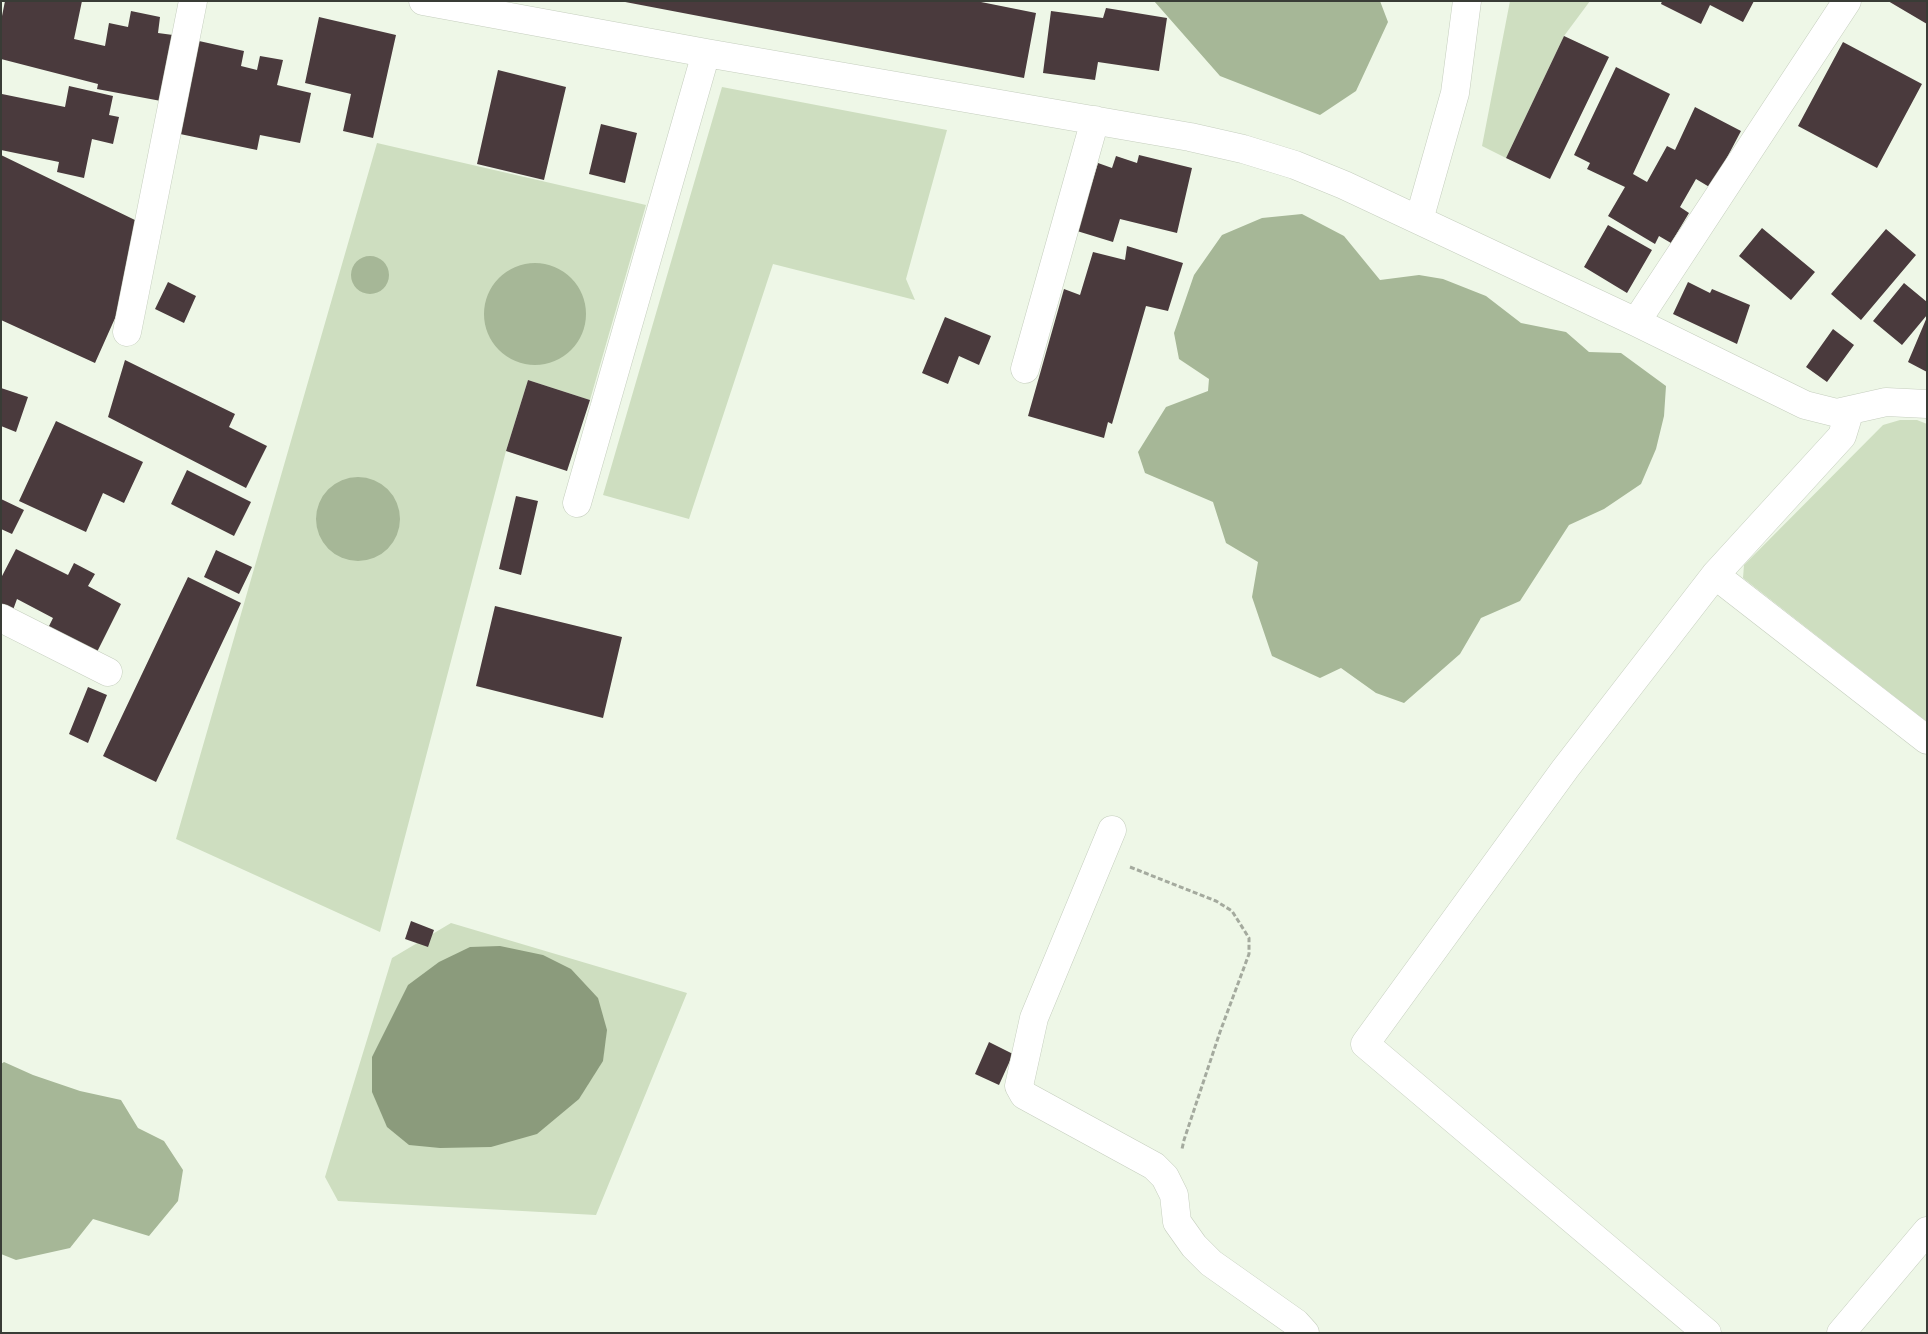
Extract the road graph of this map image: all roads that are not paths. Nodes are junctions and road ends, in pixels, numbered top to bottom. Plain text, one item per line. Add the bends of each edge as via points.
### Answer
1 (194, 1) edge
2 (423, 1) edge
3 (1467, 1) edge
4 (1847, 1) edge
5 (706, 53) junction
6 (1095, 120) junction
7 (1419, 220) junction
8 (1636, 322) junction
9 (127, 332) dead end
10 (1025, 368) dead end
11 (1927, 404) edge
12 (1850, 410) junction
13 (576, 503) dead end
14 (1715, 575) junction
15 (1, 618) edge
16 (108, 672) dead end
17 (1927, 740) edge
18 (1112, 830) dead end
19 (1927, 1231) edge
20 (1304, 1333) edge
21 (1707, 1333) edge
22 (1841, 1333) edge

1 - 9 street
2 - 5 street
3 - 7 street via 1455,93
4 - 8 street
5 - 6 street
5 - 13 street
6 - 7 street via 1252,151 1344,185
6 - 10 street
7 - 8 street
8 - 12 street via 1806,405 1837,413
11 - 12 street via 1886,402
12 - 14 street via 1842,436
14 - 17 street
14 - 21 street via 1565,770 1365,1044
15 - 16 street
18 - 20 street via 1034,1018 1020,1086 1024,1095 1154,1166 1165,1177 1174,1195 1178,1222 1194,1246 1211,1263 1296,1323
19 - 22 street

